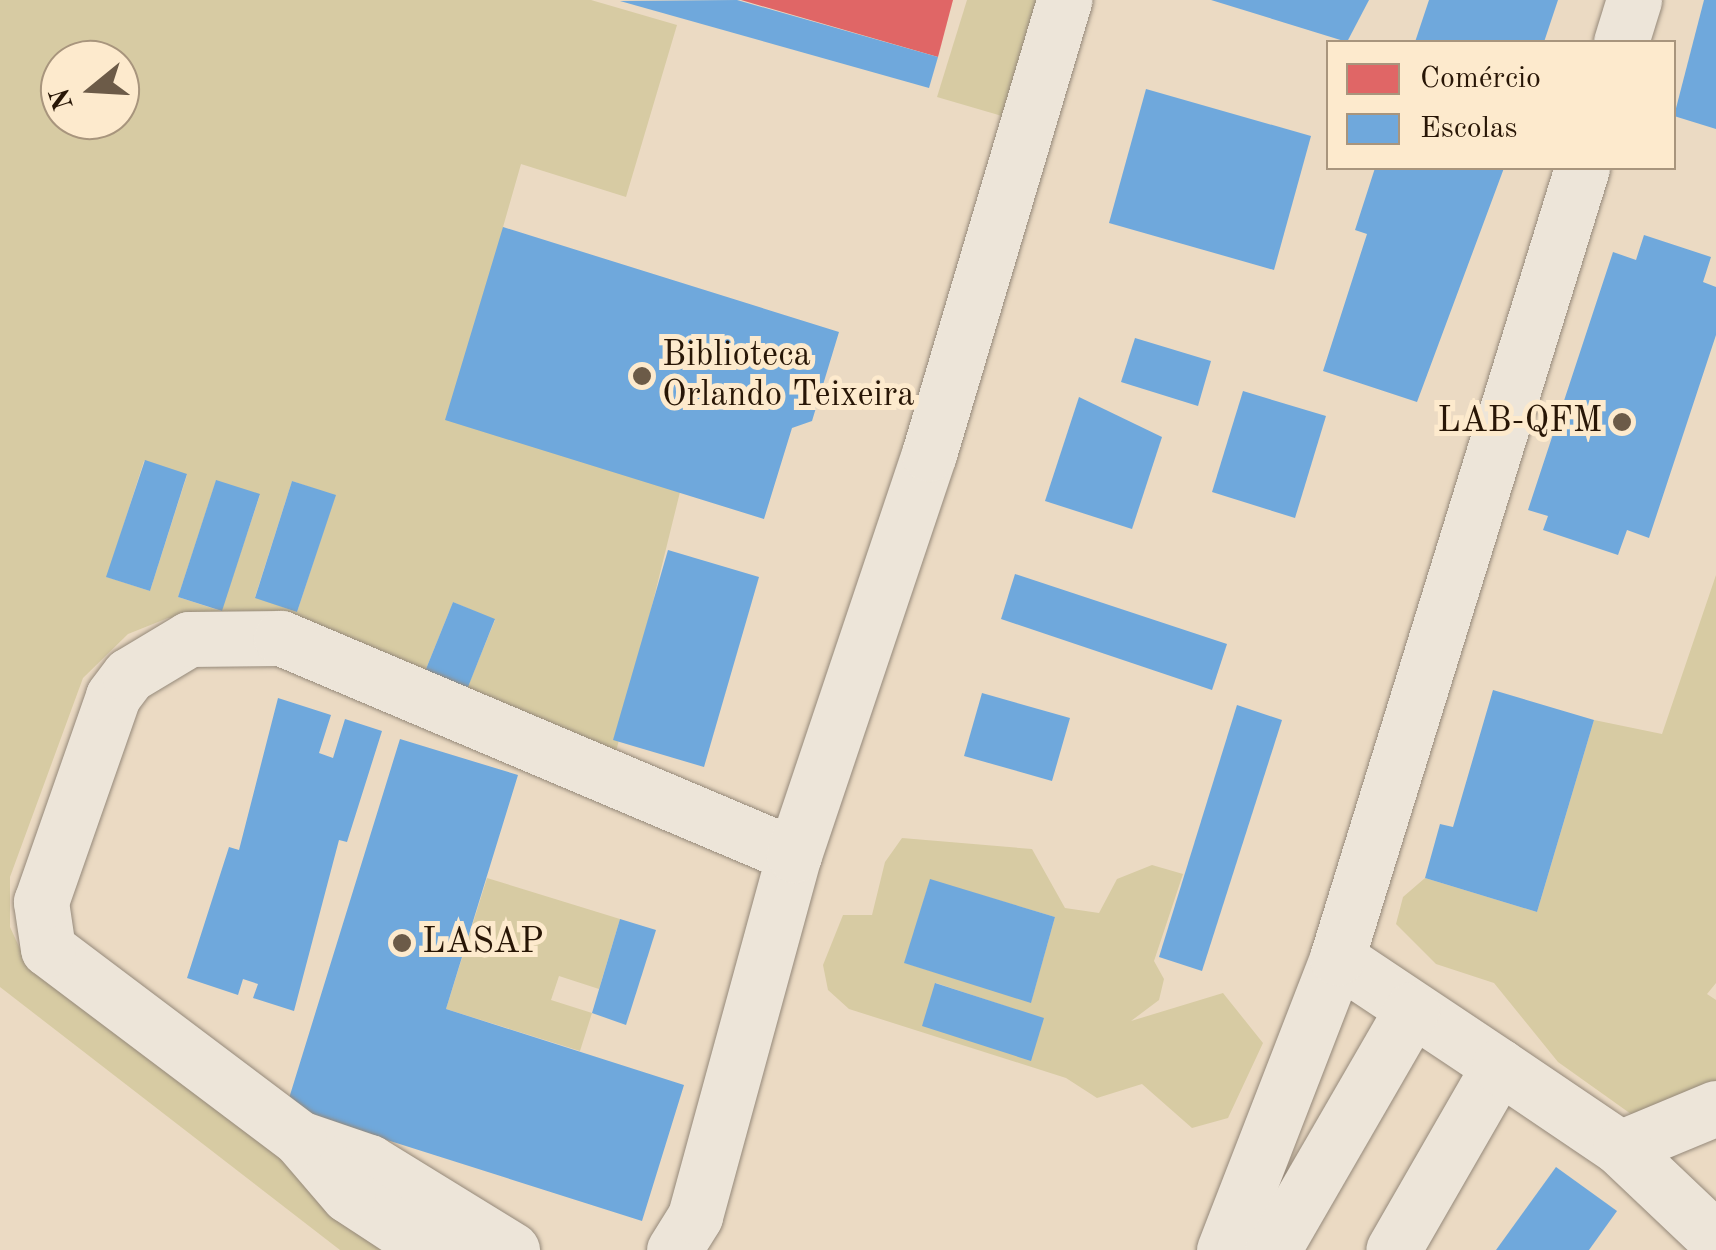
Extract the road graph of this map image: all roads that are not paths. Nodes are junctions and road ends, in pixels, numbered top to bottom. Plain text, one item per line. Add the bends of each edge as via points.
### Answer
1 (1064, 0) edge
2 (1634, 0) edge
3 (1622, 40) edge
4 (1581, 170) edge
5 (794, 855) junction
6 (1337, 958) junction
7 (1412, 1009) junction
8 (1499, 1066) junction
9 (1716, 1108) edge
10 (299, 1138) junction
11 (1620, 1148) junction
12 (1716, 1238) edge
13 (432, 1250) edge
14 (512, 1250) edge
15 (674, 1250) edge
16 (1224, 1250) edge
17 (1273, 1250) edge
18 (1393, 1250) edge

1 - 5 lane via 929,454
2 - 3 lane
4 - 6 lane
5 - 10 lane via 281,638 216,634 164,648 113,696 40,902 45,941 57,962
5 - 15 lane via 695,1216
6 - 7 lane
6 - 16 lane
7 - 8 lane
7 - 17 lane
8 - 11 lane
8 - 18 lane
9 - 11 lane
10 - 13 lane via 348,1195
10 - 14 lane via 370,1162
11 - 12 lane

